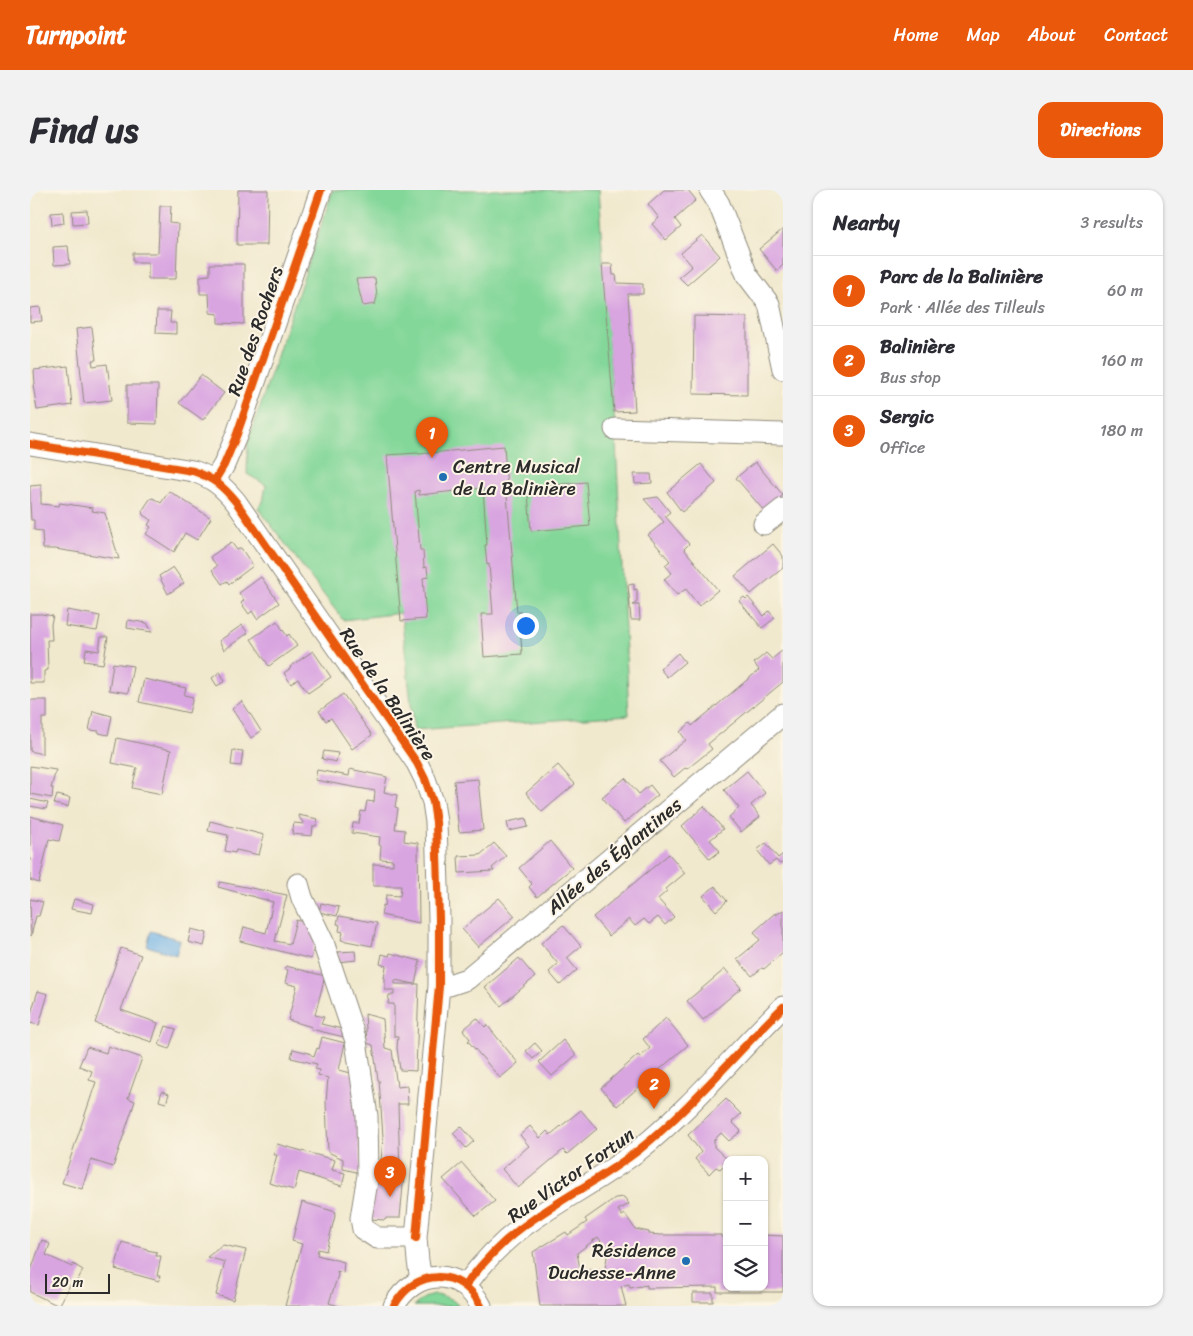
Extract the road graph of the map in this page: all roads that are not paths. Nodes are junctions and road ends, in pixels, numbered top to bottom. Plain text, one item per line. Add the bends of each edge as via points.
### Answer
1 (321, 190) edge
2 (710, 190) edge
3 (776, 300) edge
4 (783, 369) edge
5 (615, 429) dead end
6 (783, 434) edge
7 (30, 444) edge
8 (215, 480) junction
9 (783, 509) edge
10 (764, 524) dead end
11 (783, 714) edge
12 (298, 884) dead end
13 (439, 986) junction
14 (783, 1007) edge
15 (416, 1238) junction
16 (421, 1280) junction
17 (465, 1286) junction
18 (394, 1306) edge
19 (481, 1306) edge

1 - 8 street, Rue des Rochers via 237,434
2 - 3 street via 719,204 747,275
3 - 4 street
5 - 6 street
7 - 8 street, Rue de la Balinière via 193,471
8 - 13 street, Rue de la Balinière via 242,510 386,717 425,779 436,822
9 - 10 street
11 - 13 street, Allée des Églantines via 474,974
12 - 15 street via 356,1041 367,1116 368,1175 361,1218 363,1229 377,1238
13 - 15 street, Rue de la Balinière
14 - 17 street, Rue Victor Fortun via 720,1074 640,1148 534,1218 487,1260
15 - 16 street, Rue de la Balinière
16 - 17 street via 444,1277
16 - 18 street via 408,1287
17 - 19 street

